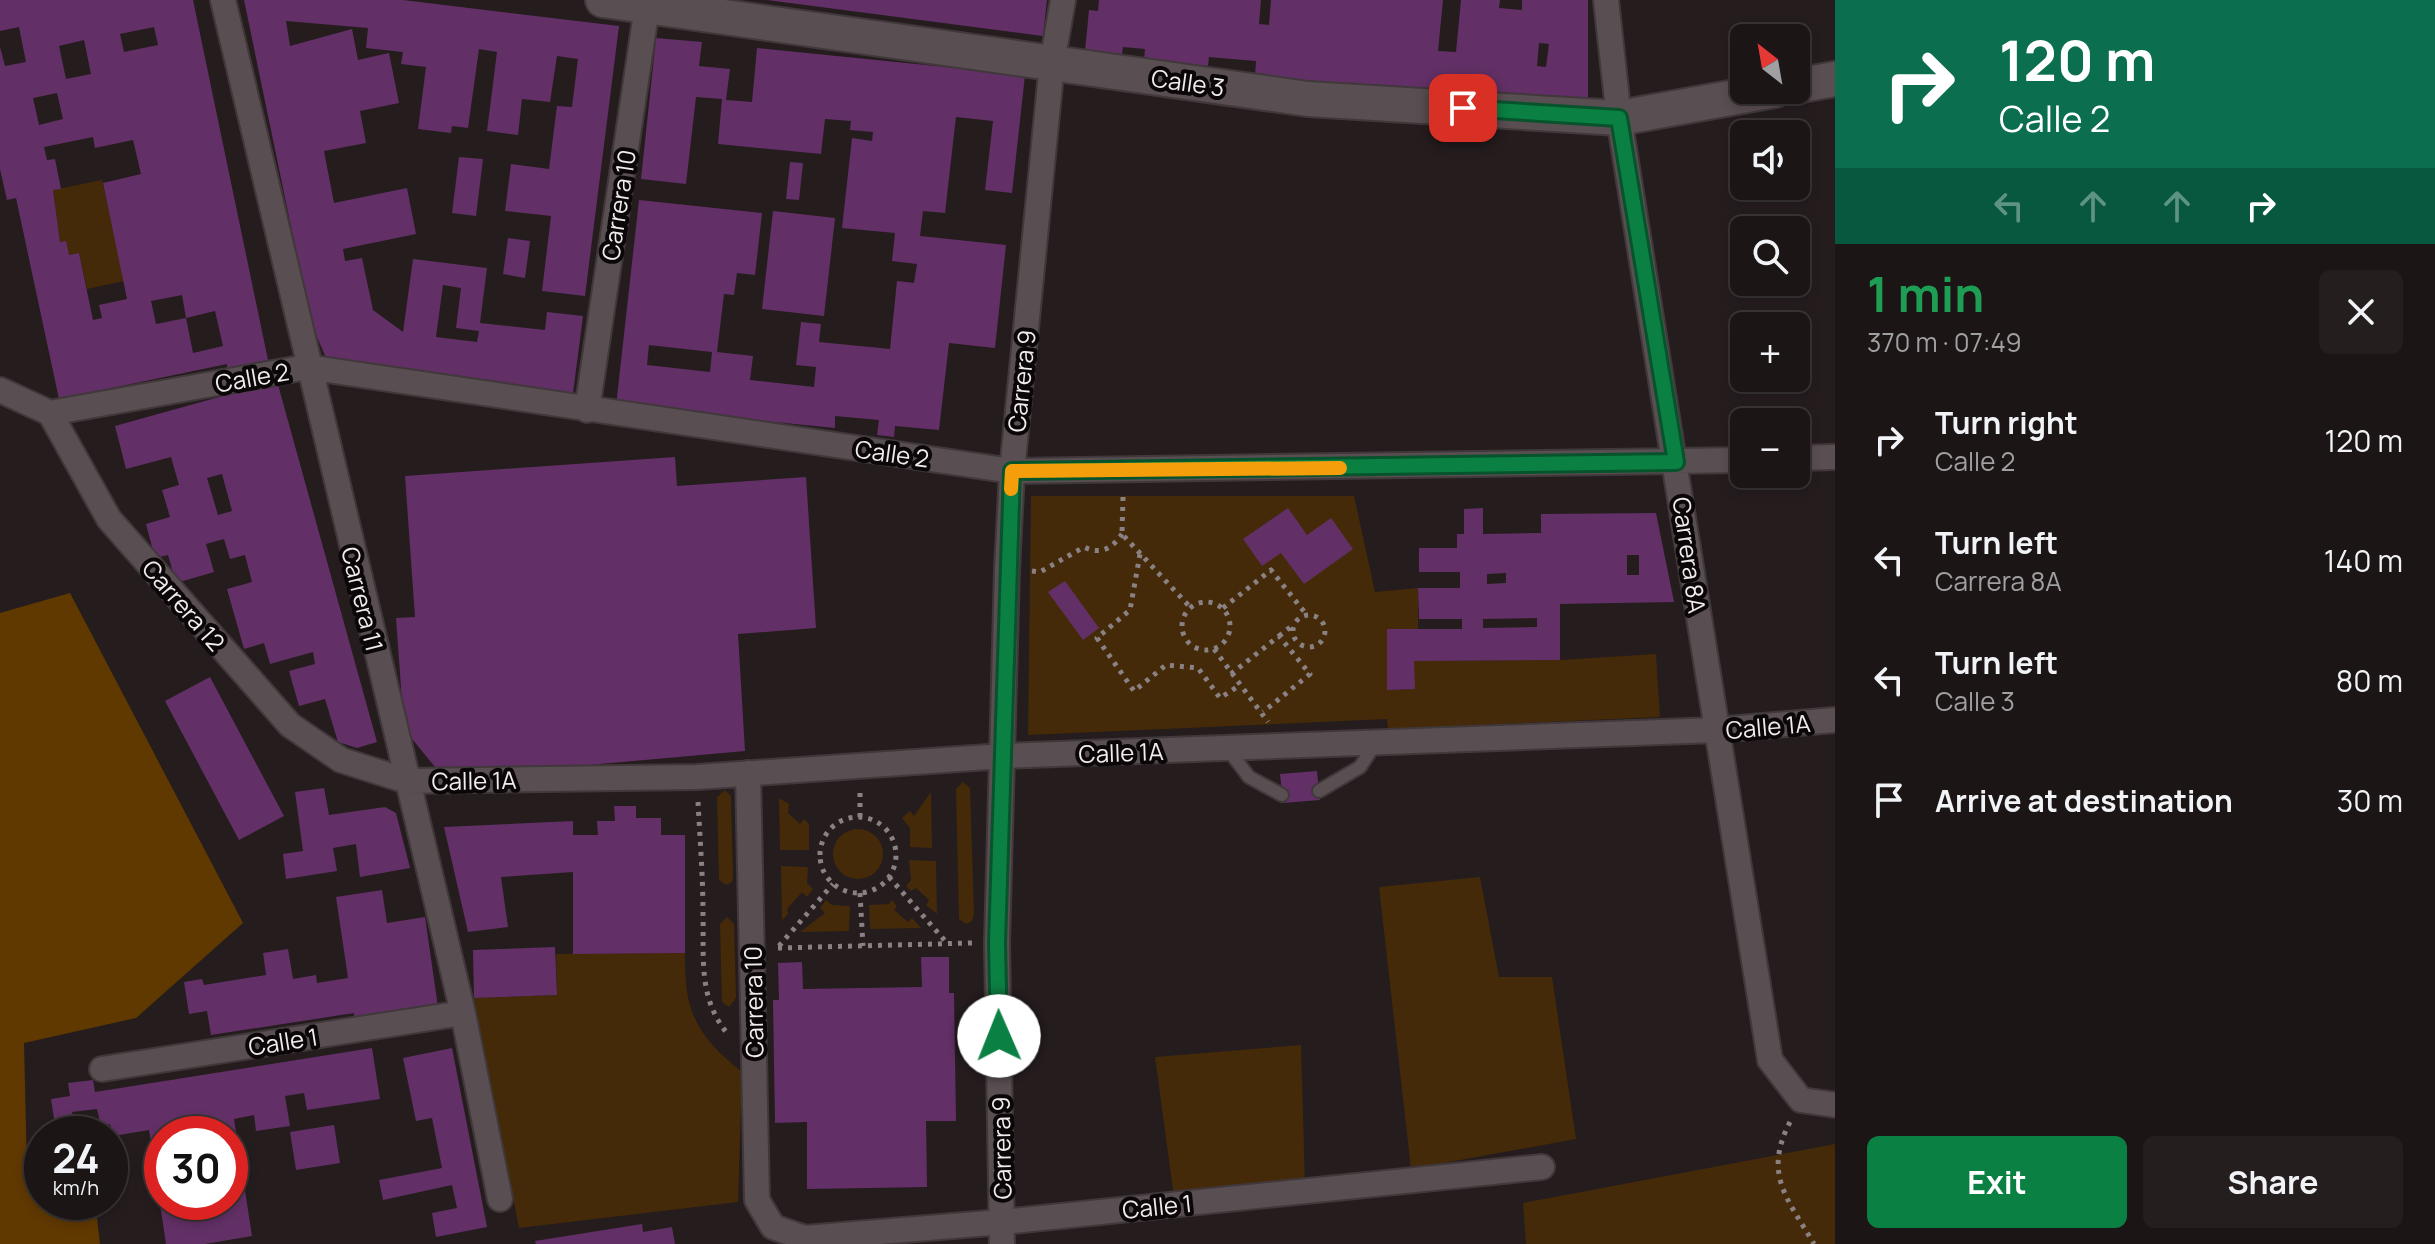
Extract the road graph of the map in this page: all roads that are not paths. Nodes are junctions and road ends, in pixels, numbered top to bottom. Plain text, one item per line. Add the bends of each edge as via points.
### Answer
1 (223, 0) edge
2 (603, 0) edge
3 (1063, 0) edge
4 (1606, 0) edge
5 (648, 3) edge
6 (1052, 63) junction
7 (1835, 79) edge
8 (1810, 83) edge
9 (1730, 98) edge
10 (1619, 118) junction
11 (307, 367) junction
12 (0, 390) edge
13 (587, 410) junction
14 (50, 413) junction
15 (1835, 457) edge
16 (1810, 458) edge
17 (1730, 460) edge
18 (1676, 462) junction
19 (1012, 471) junction
20 (1835, 720) edge
21 (1716, 730) junction
22 (1376, 743) junction
23 (1227, 748) junction
24 (1003, 756) junction
25 (748, 773) junction
26 (407, 781) junction
27 (1319, 791) dead end
28 (1282, 795) dead end
29 (463, 1013) junction
30 (102, 1069) dead end
31 (1835, 1105) edge
32 (1542, 1167) dead end
33 (500, 1199) dead end
34 (773, 1227) joint
35 (1002, 1233) edge

1 - 11 street, Carrera 11
2 - 5 main road, Calle 3
3 - 6 street, Carrera 9
4 - 10 street, Carrera 8A
5 - 6 main road, Calle 3
5 - 13 street, Carrera 10
6 - 10 main road, Calle 3 via 1308,99
6 - 19 street, Carrera 9
7 - 8 main road
9 - 10 main road, Calle 3
10 - 18 street, Carrera 8A
11 - 13 street, Calle 2
11 - 14 street, Calle 2
11 - 26 street, Carrera 11
12 - 14 street
13 - 19 street, Calle 2
14 - 26 street, Carrera 12 via 109,519 290,725 341,760
15 - 16 street
17 - 18 street, Calle 2
18 - 19 street, Calle 2
18 - 21 street, Carrera 8A
19 - 24 street, Carrera 9
20 - 21 street, Calle 1A
21 - 22 street, Calle 1A
21 - 31 street, Carrera 8A via 1770,1060 1801,1100
22 - 23 street, Calle 1A
22 - 27 lane via 1360,767
23 - 24 street, Calle 1A
23 - 28 lane via 1249,777
24 - 25 street, Calle 1A
24 - 35 street, Carrera 9 via 997,943
25 - 26 street, Calle 1A
25 - 34 street, Carrera 10 via 757,1200
26 - 29 street, Carrera 11
29 - 30 street, Calle 1
29 - 33 street, Carrera 11
32 - 35 street, Calle 1
34 - 35 street, Calle 1 via 805,1238

